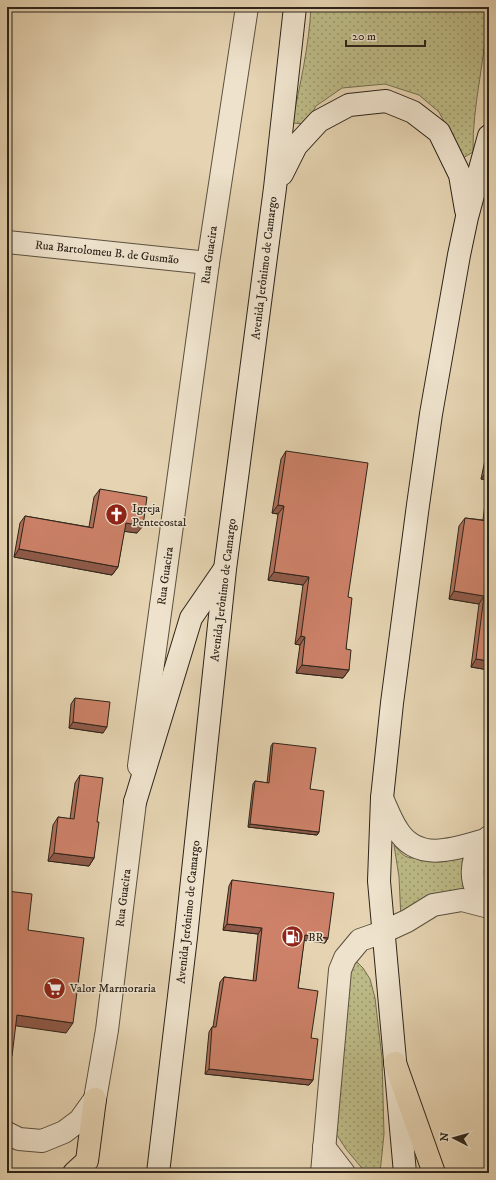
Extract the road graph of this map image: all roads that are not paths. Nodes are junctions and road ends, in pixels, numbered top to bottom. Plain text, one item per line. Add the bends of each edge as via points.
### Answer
1 (247, 7) edge
2 (295, 7) edge
3 (489, 137) edge
4 (274, 188) junction
5 (467, 217) junction
6 (7, 242) edge
7 (208, 263) junction
8 (225, 569) junction
9 (382, 798) junction
10 (135, 802) junction
11 (487, 839) edge
12 (489, 907) edge
13 (383, 932) junction
14 (395, 1063) junction
15 (95, 1099) junction
16 (7, 1133) edge
17 (324, 1147) junction
18 (74, 1173) edge
19 (158, 1173) edge
20 (322, 1173) edge
21 (344, 1173) edge
22 (405, 1173) edge
23 (434, 1173) edge

1 - 7 main road, Rua Guacira
2 - 4 main road, Avenida Jerônimo de Camargo
3 - 5 main road
4 - 5 main road via 296,146 319,121 349,105 386,101 413,112 439,132 460,175
4 - 8 main road, Avenida Jerônimo de Camargo
5 - 9 main road via 422,474
6 - 7 main road, Rua Bartolomeu B. de Gusmão
7 - 10 main road, Rua Guacira
8 - 10 main road via 191,618
8 - 19 main road, Avenida Jerônimo de Camargo
9 - 11 main road via 398,831 413,846 437,852 461,848
9 - 13 main road via 379,881
10 - 15 main road, Rua Guacira via 107,1030
11 - 12 main road via 476,854 472,869 474,884
12 - 13 main road via 462,900 433,905
13 - 14 main road
13 - 17 main road via 360,940 345,958 340,970
14 - 22 main road
14 - 23 highway
15 - 16 main road via 80,1120 64,1132 42,1141 19,1139
15 - 18 highway via 87,1161
17 - 20 main road
17 - 21 main road

